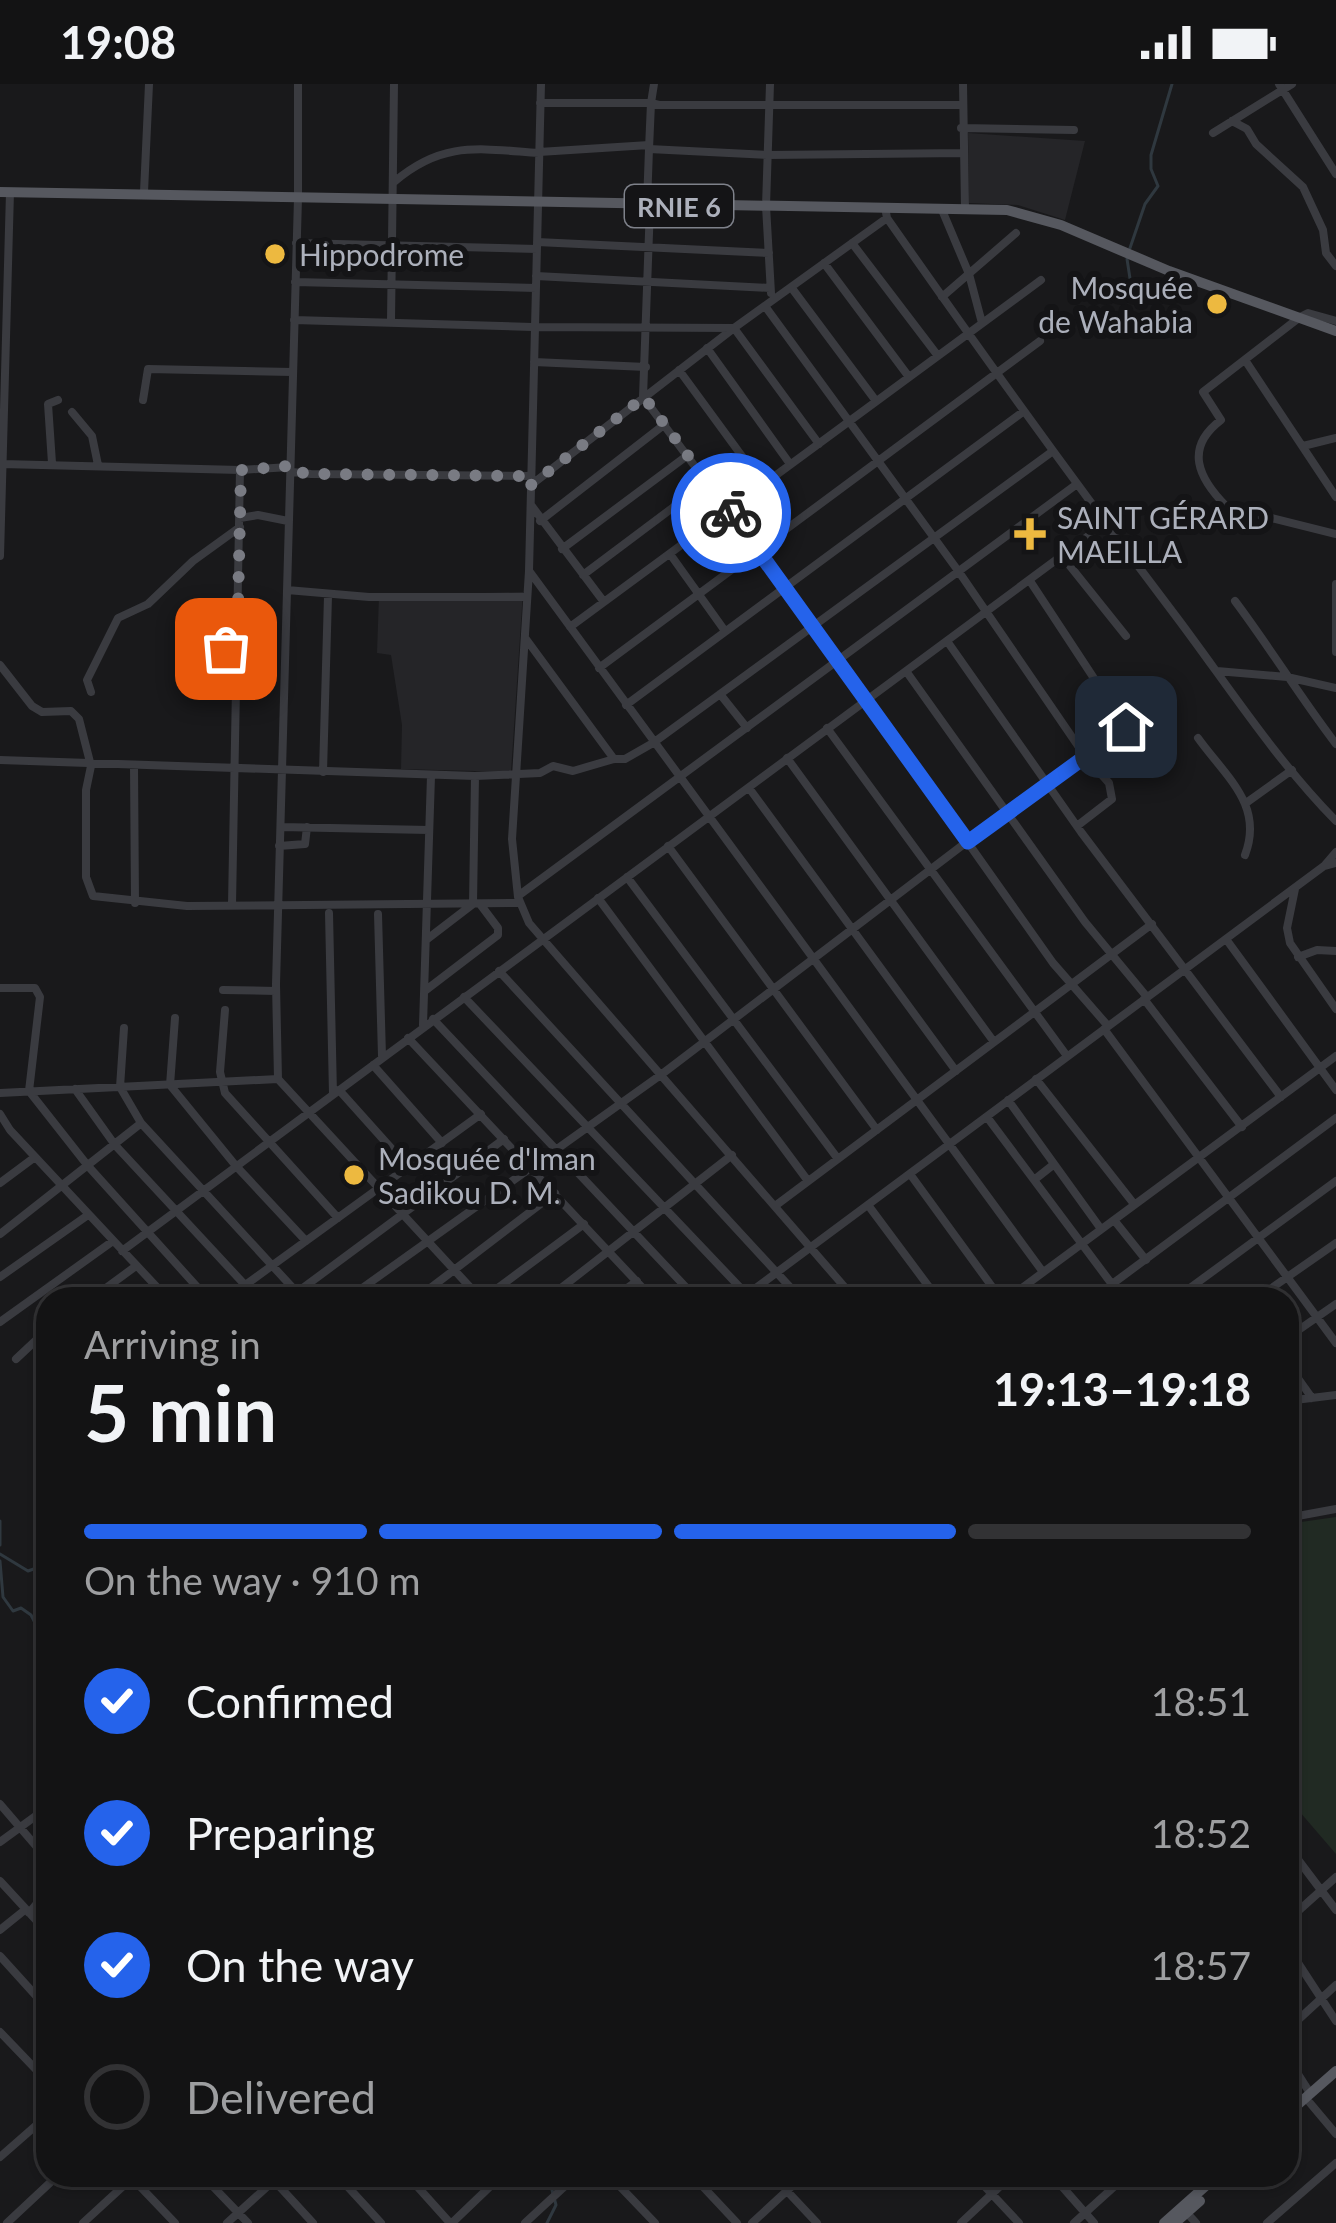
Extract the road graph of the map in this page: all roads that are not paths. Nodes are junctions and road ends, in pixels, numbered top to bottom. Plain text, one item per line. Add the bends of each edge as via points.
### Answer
1 (149, 84) edge
2 (298, 84) edge
3 (394, 84) edge
4 (541, 84) edge
5 (655, 84) edge
6 (770, 84) edge
7 (963, 84) edge
8 (1285, 86) edge
9 (540, 103) junction
10 (770, 105) junction
11 (962, 105) junction
12 (653, 106) junction
13 (1232, 121) junction
14 (961, 128) junction
15 (1074, 130) dead end
16 (1213, 133) dead end
17 (649, 147) junction
18 (539, 153) junction
19 (964, 153) junction
20 (767, 155) junction
21 (1336, 174) edge
22 (394, 183) junction
23 (5, 192) edge
24 (144, 192) junction
25 (298, 198) junction
26 (394, 198) junction
27 (538, 203) junction
28 (649, 206) junction
29 (766, 206) junction
30 (965, 208) junction
31 (942, 210) junction
32 (886, 213) junction
33 (1016, 232) dead end
34 (296, 242) junction
35 (852, 243) junction
36 (393, 245) junction
37 (537, 246) junction
38 (650, 247) junction
39 (769, 253) junction
40 (824, 263) junction
41 (1336, 266) edge
42 (969, 274) junction
43 (536, 276) junction
44 (1041, 280) dead end
45 (295, 281) junction
46 (648, 282) junction
47 (392, 284) junction
48 (791, 287) junction
49 (536, 288) junction
50 (770, 288) junction
51 (942, 297) junction
52 (768, 303) junction
53 (1300, 317) junction
54 (294, 320) junction
55 (1336, 321) edge
56 (391, 322) junction
57 (982, 323) junction
58 (646, 326) junction
59 (532, 328) junction
60 (734, 328) junction
61 (1336, 331) edge
62 (968, 333) junction
63 (1040, 341) dead end
64 (707, 348) junction
65 (938, 356) junction
66 (1245, 360) junction
67 (534, 362) junction
68 (646, 367) junction
69 (679, 370) junction
70 (292, 372) junction
71 (998, 374) junction
72 (909, 377) junction
73 (644, 397) junction
74 (58, 400) dead end
75 (143, 400) dead end
76 (876, 401) junction
77 (1024, 411) junction
78 (73, 412) dead end
79 (848, 422) junction
80 (665, 424) junction
81 (1336, 438) edge
82 (819, 444) junction
83 (1302, 446) junction
84 (1053, 451) junction
85 (1, 452) edge
86 (688, 455) junction
87 (877, 461) junction
88 (52, 463) junction
89 (2, 464) edge
90 (94, 465) junction
91 (790, 465) junction
92 (289, 466) junction
93 (241, 470) junction
94 (531, 480) junction
95 (707, 482) junction
96 (1078, 484) junction
97 (763, 485) junction
98 (1336, 497) edge
99 (906, 499) junction
100 (530, 504) junction
101 (728, 510) junction
102 (288, 521) junction
103 (540, 521) junction
104 (240, 523) junction
105 (1106, 524) junction
106 (1336, 534) edge
107 (934, 537) junction
108 (562, 549) junction
109 (758, 550) junction
110 (670, 554) junction
111 (0, 556) edge
112 (1062, 556) junction
113 (529, 571) junction
114 (959, 572) junction
115 (583, 575) junction
116 (1030, 581) junction
117 (1336, 584) edge
118 (786, 587) junction
119 (287, 590) junction
120 (698, 594) junction
121 (328, 596) junction
122 (525, 596) junction
123 (1235, 601) dead end
124 (604, 602) junction
125 (987, 612) junction
126 (814, 625) junction
127 (570, 627) junction
128 (221, 631) dead end
129 (725, 632) junction
130 (1126, 636) dead end
131 (524, 637) junction
132 (947, 641) junction
133 (237, 652) junction
134 (1336, 652) edge
135 (836, 661) junction
136 (0, 665) edge
137 (598, 668) junction
138 (906, 670) junction
139 (1217, 671) junction
140 (1287, 677) junction
141 (1336, 688) edge
142 (91, 692) dead end
143 (720, 694) junction
144 (866, 701) junction
145 (626, 705) junction
146 (1154, 710) dead end
147 (1126, 727) junction
148 (747, 728) junction
149 (827, 728) junction
150 (1198, 738) dead end
151 (653, 743) junction
152 (1336, 744) edge
153 (1085, 756) junction
154 (614, 758) junction
155 (787, 758) junction
156 (1, 762) edge
157 (91, 766) junction
158 (134, 766) junction
159 (235, 770) junction
160 (284, 770) junction
161 (1292, 770) junction
162 (323, 772) junction
163 (431, 776) junction
164 (475, 776) junction
165 (513, 776) junction
166 (679, 778) junction
167 (1047, 784) junction
168 (749, 788) junction
169 (1246, 802) junction
170 (1005, 814) junction
171 (708, 817) junction
172 (1336, 821) edge
173 (1077, 826) junction
174 (280, 827) junction
175 (307, 827) junction
176 (429, 830) junction
177 (968, 842) junction
178 (279, 846) junction
179 (668, 846) junction
180 (1336, 852) edge
181 (1245, 855) dead end
182 (1336, 863) edge
183 (1324, 866) junction
184 (932, 871) junction
185 (626, 877) junction
186 (1294, 889) junction
187 (598, 898) junction
188 (518, 900) junction
189 (891, 901) junction
190 (136, 903) junction
191 (476, 904) junction
192 (232, 905) junction
193 (427, 906) junction
194 (279, 907) junction
195 (329, 914) dead end
196 (378, 914) dead end
197 (1152, 924) junction
198 (853, 930) junction
199 (543, 939) junction
200 (426, 940) junction
201 (1226, 940) junction
202 (1336, 951) edge
203 (1111, 954) junction
204 (1298, 957) junction
205 (813, 961) junction
206 (1186, 969) junction
207 (499, 971) junction
208 (1072, 983) junction
209 (0, 988) edge
210 (223, 990) dead end
211 (774, 990) junction
212 (276, 991) junction
213 (424, 991) junction
214 (464, 997) junction
215 (1146, 998) junction
216 (1336, 1009) edge
217 (224, 1010) dead end
218 (1035, 1011) junction
219 (176, 1018) dead end
220 (734, 1020) junction
221 (428, 1022) junction
222 (124, 1028) dead end
223 (1106, 1028) junction
224 (408, 1038) junction
225 (704, 1042) junction
226 (994, 1042) junction
227 (1067, 1056) junction
228 (1336, 1056) edge
229 (382, 1058) junction
230 (373, 1065) junction
231 (1320, 1068) junction
232 (956, 1071) junction
233 (662, 1074) junction
234 (278, 1078) junction
235 (1036, 1079) junction
236 (225, 1082) junction
237 (170, 1084) junction
238 (119, 1087) junction
239 (75, 1089) junction
240 (1336, 1090) edge
241 (29, 1091) junction
242 (336, 1092) junction
243 (0, 1093) edge
244 (1281, 1097) junction
245 (1008, 1100) junction
246 (916, 1101) junction
247 (621, 1103) junction
248 (0, 1114) edge
249 (307, 1114) junction
250 (481, 1114) junction
251 (987, 1117) junction
252 (1336, 1118) edge
253 (140, 1124) junction
254 (587, 1126) junction
255 (1242, 1126) junction
256 (10, 1130) junction
257 (877, 1130) junction
258 (0, 1136) edge
259 (504, 1138) junction
260 (269, 1142) junction
261 (442, 1143) junction
262 (115, 1145) junction
263 (948, 1145) junction
264 (555, 1149) junction
265 (732, 1155) junction
266 (34, 1157) junction
267 (1199, 1157) junction
268 (838, 1159) junction
269 (1052, 1165) junction
270 (88, 1166) junction
271 (236, 1166) junction
272 (408, 1167) junction
273 (531, 1167) junction
274 (910, 1174) junction
275 (1034, 1180) junction
276 (808, 1181) junction
277 (1336, 1181) edge
278 (0, 1184) edge
279 (696, 1184) junction
280 (62, 1186) junction
281 (378, 1189) junction
282 (204, 1190) junction
283 (555, 1193) junction
284 (1229, 1196) junction
285 (1135, 1204) junction
286 (868, 1205) junction
287 (776, 1206) junction
288 (665, 1209) junction
289 (176, 1210) junction
290 (88, 1215) junction
291 (403, 1215) junction
292 (338, 1218) junction
293 (1114, 1220) junction
294 (584, 1224) junction
295 (1101, 1229) junction
296 (147, 1232) junction
297 (634, 1232) junction
298 (0, 1234) edge
299 (1258, 1238) junction
300 (426, 1240) junction
301 (112, 1241) junction
302 (306, 1241) junction
303 (1336, 1243) edge
304 (1082, 1244) junction
305 (811, 1247) junction
306 (122, 1251) junction
307 (608, 1251) junction
308 (1145, 1260) junction
309 (274, 1266) junction
310 (136, 1267) junction
311 (454, 1270) junction
312 (1043, 1272) junction
313 (777, 1273) junction
314 (0, 1277) edge
315 (1286, 1278) junction
316 (637, 1281) junction
317 (1112, 1284) junction
318 (245, 1285) junction
319 (48, 1287) edge
320 (108, 1287) edge
321 (157, 1287) edge
322 (197, 1287) edge
323 (242, 1287) edge
324 (289, 1287) edge
325 (309, 1287) edge
326 (363, 1287) edge
327 (432, 1287) edge
328 (470, 1287) edge
329 (498, 1287) edge
330 (563, 1287) edge
331 (629, 1287) edge
332 (642, 1287) edge
333 (686, 1287) edge
334 (736, 1287) edge
335 (760, 1287) edge
336 (790, 1287) edge
337 (845, 1287) edge
338 (929, 1287) edge
339 (995, 1287) edge
340 (1021, 1287) edge
341 (1108, 1287) edge
342 (1114, 1287) edge
343 (1191, 1287) edge
344 (1273, 1287) edge
345 (1293, 1287) edge
346 (1299, 1295) edge
347 (36, 1296) edge
348 (1336, 1304) edge
349 (1317, 1318) junction
350 (0, 1322) edge
351 (1299, 1330) edge
352 (36, 1340) edge
353 (1336, 1343) edge
354 (16, 1359) dead end
355 (1299, 1380) edge
356 (1334, 1397) edge
357 (1312, 1398) junction
358 (1299, 1400) edge
359 (1336, 1509) edge
360 (1299, 1516) edge
361 (0, 1804) edge
362 (36, 1815) edge
363 (18, 1828) junction
364 (0, 1842) edge
365 (36, 1847) edge
366 (1299, 1860) edge
367 (1336, 1877) edge
368 (0, 1881) edge
369 (1323, 1889) junction
370 (36, 1903) edge
371 (1299, 1910) edge
372 (1336, 1910) edge
373 (28, 1911) junction
374 (36, 1920) edge
375 (0, 1930) edge
376 (0, 1956) edge
377 (1299, 1964) edge
378 (1336, 1985) edge
379 (36, 1996) edge
380 (1322, 1998) junction
381 (1299, 2019) edge
382 (1336, 2021) edge
383 (0, 2032) edge
384 (36, 2070) edge
385 (1336, 2071) edge
386 (1299, 2078) edge
387 (1336, 2080) edge
388 (1310, 2098) junction
389 (1299, 2106) edge
390 (1299, 2110) edge
391 (36, 2126) edge
392 (1336, 2134) edge
393 (0, 2157) edge
394 (1336, 2163) edge
395 (45, 2187) edge
396 (122, 2187) edge
397 (141, 2187) edge
398 (213, 2187) edge
399 (264, 2187) edge
400 (282, 2187) edge
401 (348, 2187) edge
402 (418, 2187) edge
403 (489, 2187) edge
404 (564, 2187) edge
405 (620, 2187) edge
406 (703, 2187) edge
407 (792, 2187) edge
408 (985, 2187) edge
409 (999, 2187) edge
410 (1062, 2187) edge
411 (1114, 2187) edge
412 (1206, 2187) edge
413 (1212, 2187) edge
414 (787, 2192) junction
415 (992, 2194) junction
416 (238, 2213) junction
417 (1085, 2213) junction
418 (167, 2215) junction
419 (1191, 2218) edge
420 (7, 2223) edge
421 (83, 2223) edge
422 (158, 2223) edge
423 (175, 2223) edge
424 (227, 2223) edge
425 (248, 2223) edge
426 (313, 2223) edge
427 (381, 2223) edge
428 (451, 2223) edge
429 (525, 2223) edge
430 (655, 2223) edge
431 (737, 2223) edge
432 (752, 2223) edge
433 (818, 2223) edge
434 (961, 2223) edge
435 (1019, 2223) edge
436 (1074, 2223) edge
437 (1094, 2223) edge
438 (1164, 2223) edge
439 (1175, 2223) edge
440 (1267, 2223) edge

1 - 24 street
2 - 25 street
3 - 22 street
4 - 9 street
5 - 12 street
6 - 10 street
7 - 11 street
8 - 13 street
8 - 21 street
9 - 12 street
9 - 18 street
10 - 11 street
10 - 12 street
10 - 20 street
11 - 14 street
12 - 17 street
13 - 16 street
13 - 41 street via 1304,187
14 - 15 street
14 - 19 street
17 - 18 street
17 - 20 street
17 - 28 street
18 - 22 street via 452,150 419,161
18 - 27 street
19 - 20 street
19 - 30 street
20 - 29 street
22 - 26 street
23 - 24 main road, RNIE 6
23 - 85 street
24 - 25 main road, RNIE 6
25 - 26 main road, RNIE 6
25 - 34 street
26 - 27 main road, RNIE 6
26 - 36 street
27 - 28 main road, RNIE 6
27 - 37 street
28 - 29 main road, RNIE 6
28 - 38 street
29 - 32 main road, RNIE 6
29 - 39 street
30 - 31 main road, RNIE 6
30 - 53 main road, RNIE 6 via 1061,225
31 - 32 main road, RNIE 6
31 - 42 street
32 - 35 street
32 - 51 street
33 - 42 street
34 - 36 street
34 - 45 street
35 - 40 street
35 - 65 street
36 - 37 street
36 - 47 street
37 - 38 street
37 - 43 street
38 - 39 street
38 - 46 street
39 - 50 street
40 - 48 street
40 - 72 street
42 - 51 street
42 - 57 street
43 - 46 street
43 - 49 street
44 - 57 street
45 - 47 street
45 - 54 street
46 - 50 street
46 - 58 street
47 - 49 street
47 - 56 street
48 - 52 street
48 - 76 street
49 - 59 street
50 - 52 street
51 - 62 street
52 - 60 street
52 - 79 street
53 - 55 street
53 - 61 main road, RNIE 6
53 - 66 street
54 - 56 street
54 - 70 street
56 - 59 street
57 - 62 street
58 - 59 street
58 - 60 street
58 - 68 street
59 - 67 street
60 - 64 street
60 - 82 street
62 - 65 street
62 - 71 street
63 - 71 street
64 - 69 street
64 - 91 street
65 - 72 street
66 - 83 street
66 - 106 street via 1203,392 1221,420 1200,442 1202,473 1227,507
67 - 68 street
67 - 94 street
68 - 73 street
69 - 73 street
69 - 97 street
70 - 75 street via 148,369
70 - 92 street
71 - 77 street
71 - 87 street
72 - 76 street
73 - 80 street
73 - 94 street
74 - 88 street via 48,404
76 - 79 street
77 - 84 street
77 - 99 street
78 - 90 street via 92,436
79 - 82 street
79 - 87 street
80 - 86 street
80 - 103 street
81 - 83 street
82 - 91 street
83 - 98 street
84 - 96 street
84 - 107 street
85 - 89 street
86 - 95 street
86 - 108 street
87 - 99 street
87 - 109 street
88 - 89 street
88 - 90 street
89 - 111 street
90 - 93 street
91 - 97 street
92 - 93 street
92 - 94 street via 319,474
92 - 102 street
93 - 104 street
94 - 100 street
95 - 101 street
95 - 115 street
96 - 105 street
96 - 114 street
97 - 101 street
99 - 107 street
99 - 118 street
100 - 103 street
100 - 113 street
101 - 109 street
101 - 110 street
102 - 104 street via 258,515
102 - 119 street
103 - 108 street
104 - 133 street
104 - 142 street via 148,604 118,618 87,680
105 - 112 street
105 - 139 street
107 - 114 street
107 - 126 street
108 - 115 street
109 - 118 street
109 - 120 street
110 - 120 street
110 - 124 street
112 - 116 street
112 - 130 street
113 - 122 street
113 - 127 street
114 - 125 street
114 - 135 street
115 - 124 street
116 - 125 street
116 - 147 street
117 - 134 street
118 - 126 street
118 - 129 street
119 - 121 street
119 - 160 street
120 - 129 street
120 - 137 street
121 - 122 street
121 - 162 street
122 - 131 street
123 - 140 street
124 - 127 street
125 - 132 street
125 - 153 street
126 - 135 street
126 - 143 street
127 - 137 street
128 - 133 street via 226,649
129 - 145 street
131 - 154 street
131 - 165 street
132 - 138 street
132 - 167 street
133 - 159 street
135 - 144 street
135 - 148 street
136 - 157 street via 32,706 75,714
137 - 145 street
138 - 144 street
138 - 170 street
139 - 140 street
139 - 161 street
140 - 141 street
140 - 152 street
143 - 148 street
143 - 151 street
144 - 149 street
144 - 177 street
145 - 151 street
146 - 147 street
147 - 153 street
148 - 166 street
149 - 155 street
149 - 184 street
150 - 169 street
151 - 154 street
151 - 166 street
153 - 167 street
153 - 173 street via 1113,795
154 - 165 street
155 - 168 street
155 - 189 street
156 - 157 street
157 - 158 street
157 - 190 street via 88,888 93,896
158 - 159 street
158 - 190 street
159 - 160 street
159 - 192 street
160 - 162 street
160 - 174 street
161 - 169 street
161 - 172 street
162 - 163 street
163 - 164 street
163 - 176 street
164 - 165 street
164 - 191 street
165 - 188 street
166 - 171 street
166 - 188 street
167 - 170 street
167 - 173 street
168 - 171 street
168 - 198 street
169 - 181 street via 1253,830
170 - 177 street
170 - 203 street
171 - 179 street
171 - 205 street
173 - 197 street
174 - 175 street
174 - 178 street
175 - 176 street
175 - 178 street via 305,844
176 - 193 street
177 - 184 street
177 - 208 street
178 - 194 street
179 - 185 street
179 - 211 street
180 - 183 street
182 - 183 street
183 - 186 street
184 - 189 street
184 - 218 street
185 - 187 street
185 - 220 street
186 - 201 street
186 - 204 street via 1287,934
187 - 199 street
187 - 225 street
188 - 191 street
188 - 199 street
189 - 198 street
189 - 226 street
190 - 192 street
191 - 193 street
191 - 200 street
191 - 213 street via 499,935
192 - 194 street
193 - 194 street
193 - 200 street
194 - 212 street
195 - 242 street
196 - 229 street
197 - 203 street
197 - 206 street
198 - 205 street
198 - 232 street
199 - 207 street
199 - 233 street
200 - 213 street
201 - 206 street
201 - 231 street
202 - 204 street
203 - 208 street
203 - 215 street
204 - 216 street
205 - 211 street
205 - 246 street
206 - 215 street
206 - 244 street
207 - 214 street
207 - 247 street
208 - 218 street
208 - 223 street
209 - 241 street via 35,988 40,997
210 - 212 street
211 - 220 street
211 - 257 street
212 - 234 street
213 - 221 street
214 - 221 street
214 - 254 street
215 - 223 street
215 - 255 street
217 - 236 street
218 - 226 street
218 - 227 street
219 - 237 street
220 - 225 street
220 - 268 street
221 - 224 street
221 - 264 street
222 - 238 street
223 - 227 street
223 - 267 street
224 - 229 street
224 - 250 street
225 - 233 street
225 - 276 street
226 - 232 street
227 - 235 street
228 - 231 street
229 - 230 street
230 - 242 street
230 - 261 street
231 - 240 street
231 - 244 street
232 - 246 street
233 - 247 street
233 - 265 street
234 - 236 street
234 - 249 street
235 - 245 street
235 - 285 street
236 - 237 street
236 - 260 street via 225,1093
237 - 238 street
237 - 271 street
238 - 239 street
238 - 253 street
239 - 241 street
239 - 262 street
241 - 243 street
241 - 270 street
242 - 249 street
242 - 272 street
244 - 255 street
245 - 251 street
245 - 269 street
246 - 257 street
246 - 263 street
247 - 254 street
247 - 279 street
248 - 256 street
249 - 260 street
249 - 281 street
250 - 259 street
250 - 261 street
251 - 263 street
251 - 275 street
252 - 284 street
253 - 262 street
253 - 282 street
254 - 264 street
254 - 288 street
255 - 267 street
256 - 258 street
256 - 266 street
257 - 268 street
259 - 273 street
259 - 291 street
260 - 271 street
260 - 292 street
261 - 272 street
262 - 270 street
262 - 289 street
263 - 274 street
263 - 312 street
264 - 273 street
264 - 297 street
265 - 279 street
265 - 287 street
266 - 278 street
266 - 280 street
267 - 284 street
267 - 285 street
268 - 276 street
269 - 275 street
269 - 295 street
270 - 280 street
270 - 296 street
271 - 282 street
271 - 302 street
272 - 281 street
273 - 283 street
273 - 300 street
274 - 286 street
274 - 339 street
275 - 304 street
276 - 287 street
277 - 299 street
279 - 288 street
279 - 313 street
280 - 290 street
280 - 298 street
281 - 291 street
281 - 292 street
282 - 289 street
282 - 309 street
283 - 294 street
283 - 311 street
284 - 299 street
284 - 308 street
285 - 293 street
286 - 305 street
286 - 338 street
287 - 305 street
288 - 297 street
288 - 334 street
289 - 296 street
289 - 318 street
290 - 301 street
290 - 314 street
291 - 300 street
291 - 325 street
292 - 302 street
293 - 295 street
293 - 308 street
294 - 307 street
294 - 329 street
295 - 304 street
296 - 306 street
296 - 322 street
297 - 307 street
297 - 333 street
299 - 315 street
299 - 343 street
300 - 311 street
300 - 326 street
301 - 306 street
301 - 319 street
302 - 309 street
303 - 315 street
304 - 312 street
304 - 317 street
305 - 313 street
305 - 337 street
306 - 310 street
307 - 316 street
307 - 330 street
308 - 317 street
309 - 318 street
309 - 324 street
310 - 320 street
310 - 321 street
311 - 327 street
311 - 328 street
312 - 340 street
313 - 335 street
313 - 336 street
315 - 344 street
315 - 345 street
316 - 331 street
316 - 332 street
317 - 341 street
317 - 342 street
318 - 323 street
346 - 349 street
347 - 350 street
348 - 349 street
349 - 351 street
349 - 353 street
352 - 354 street
355 - 357 street
356 - 357 street
357 - 358 street
359 - 360 street
361 - 363 street
362 - 363 street
363 - 364 street
363 - 365 street
366 - 369 street
367 - 369 street
368 - 373 street
369 - 371 street
369 - 372 street
370 - 373 street
373 - 374 street
373 - 375 street
376 - 379 street
377 - 380 street
378 - 380 street
380 - 381 street
380 - 382 street
383 - 384 street
385 - 388 main road
386 - 388 street
387 - 388 main road
388 - 389 main road
388 - 390 main road
388 - 392 street
391 - 393 street
394 - 440 street
395 - 420 street
396 - 421 street
397 - 418 street
398 - 416 street
399 - 416 street
400 - 426 street
401 - 427 street
402 - 428 street
403 - 428 street
404 - 429 street
405 - 430 street
406 - 431 street
407 - 414 street
408 - 415 street
409 - 415 street
410 - 417 street
411 - 417 street
412 - 438 main road
413 - 419 main road
414 - 432 street
414 - 433 street
415 - 434 street
415 - 435 street
416 - 424 street
416 - 425 street
417 - 436 street
417 - 437 street
418 - 422 street
418 - 423 street
419 - 439 main road

